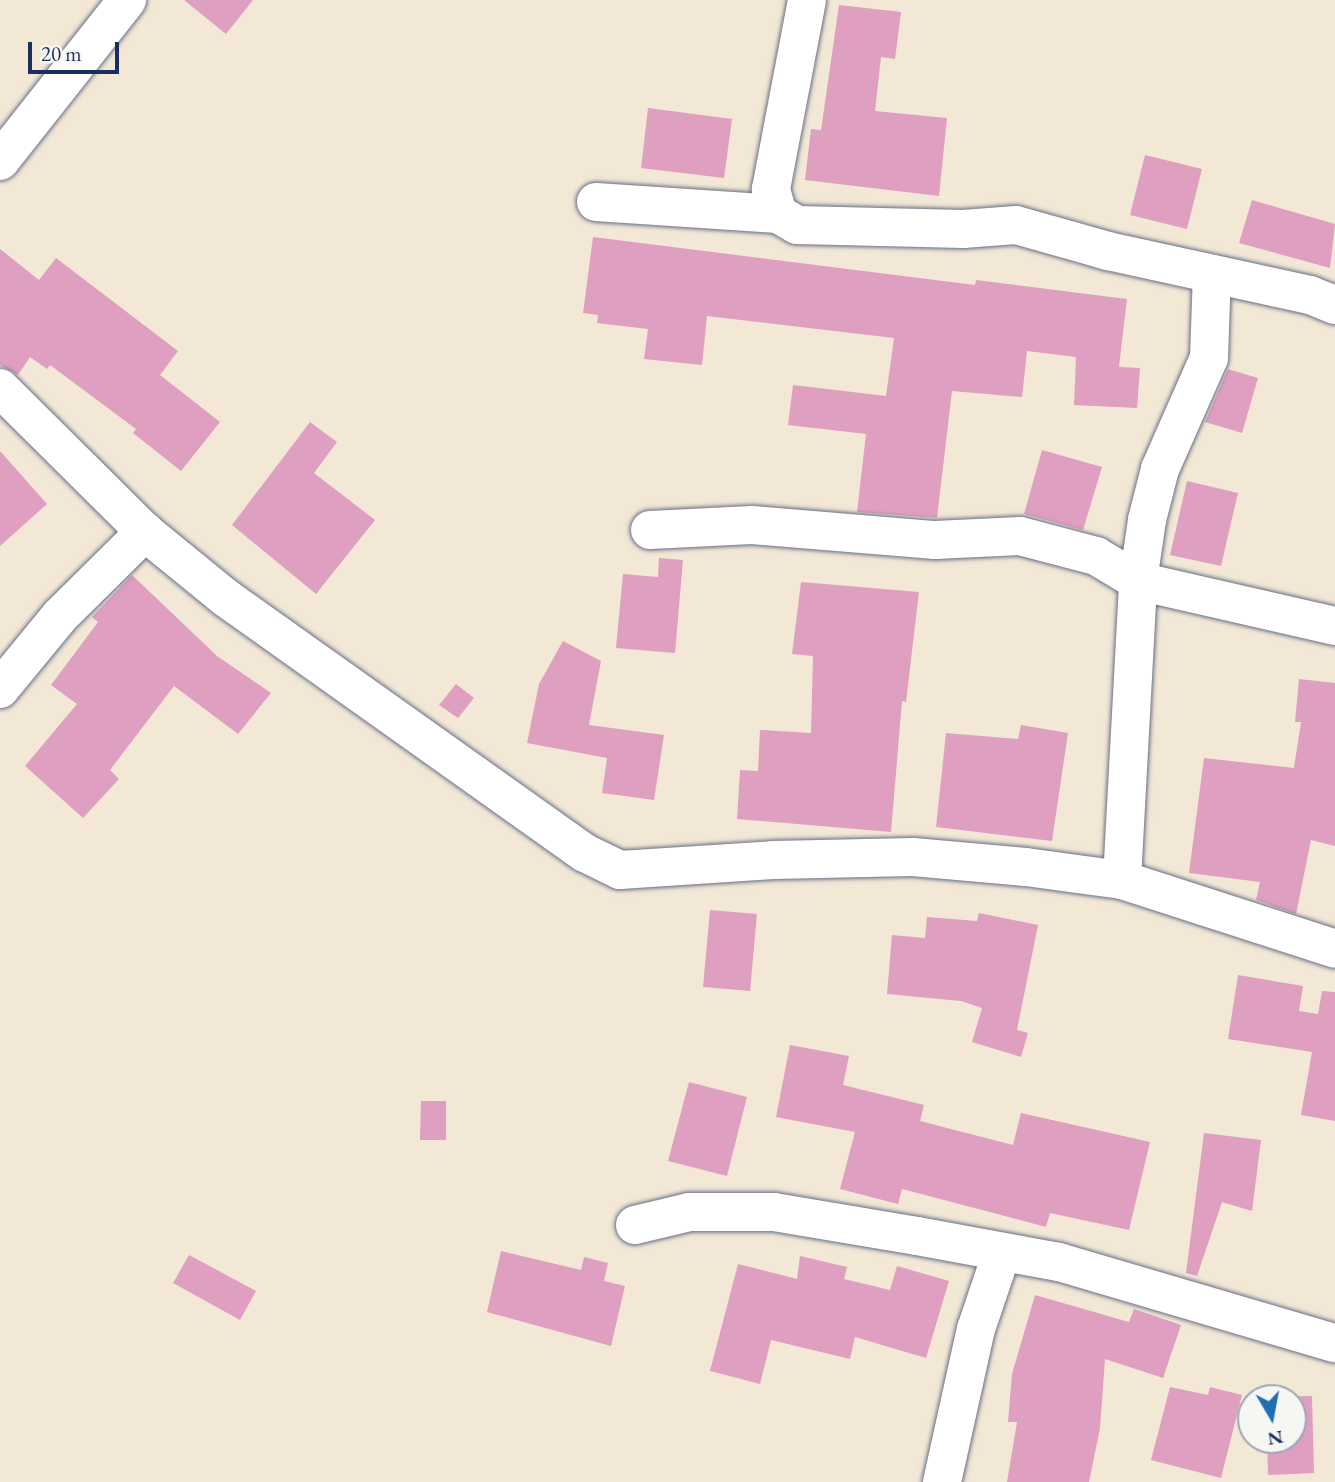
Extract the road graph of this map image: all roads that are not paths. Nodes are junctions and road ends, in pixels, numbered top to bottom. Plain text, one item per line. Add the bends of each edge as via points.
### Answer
1 (127, 0) edge
2 (807, 0) edge
3 (0, 161) edge
4 (596, 202) dead end
5 (778, 214) junction
6 (1212, 274) junction
7 (1335, 306) edge
8 (0, 388) edge
9 (650, 530) dead end
10 (145, 532) junction
11 (1138, 581) junction
12 (1335, 626) edge
13 (0, 690) edge
14 (1122, 880) junction
15 (1335, 949) edge
16 (635, 1224) dead end
17 (1002, 1252) junction
18 (1335, 1343) edge
19 (942, 1482) edge

1 - 3 street
2 - 5 street via 771,189
4 - 5 street
5 - 6 street via 797,225 855,228 1016,225
6 - 7 street via 1310,295
6 - 11 street via 1209,358 1160,469
8 - 10 street
9 - 11 street via 752,526 935,540 1020,536 1097,556
10 - 13 street via 60,616
10 - 14 street via 237,606 585,853 620,870 913,857
11 - 12 street
11 - 14 street
14 - 15 street
16 - 17 street via 690,1212 774,1212
17 - 18 street via 1059,1262
17 - 19 street via 976,1329

